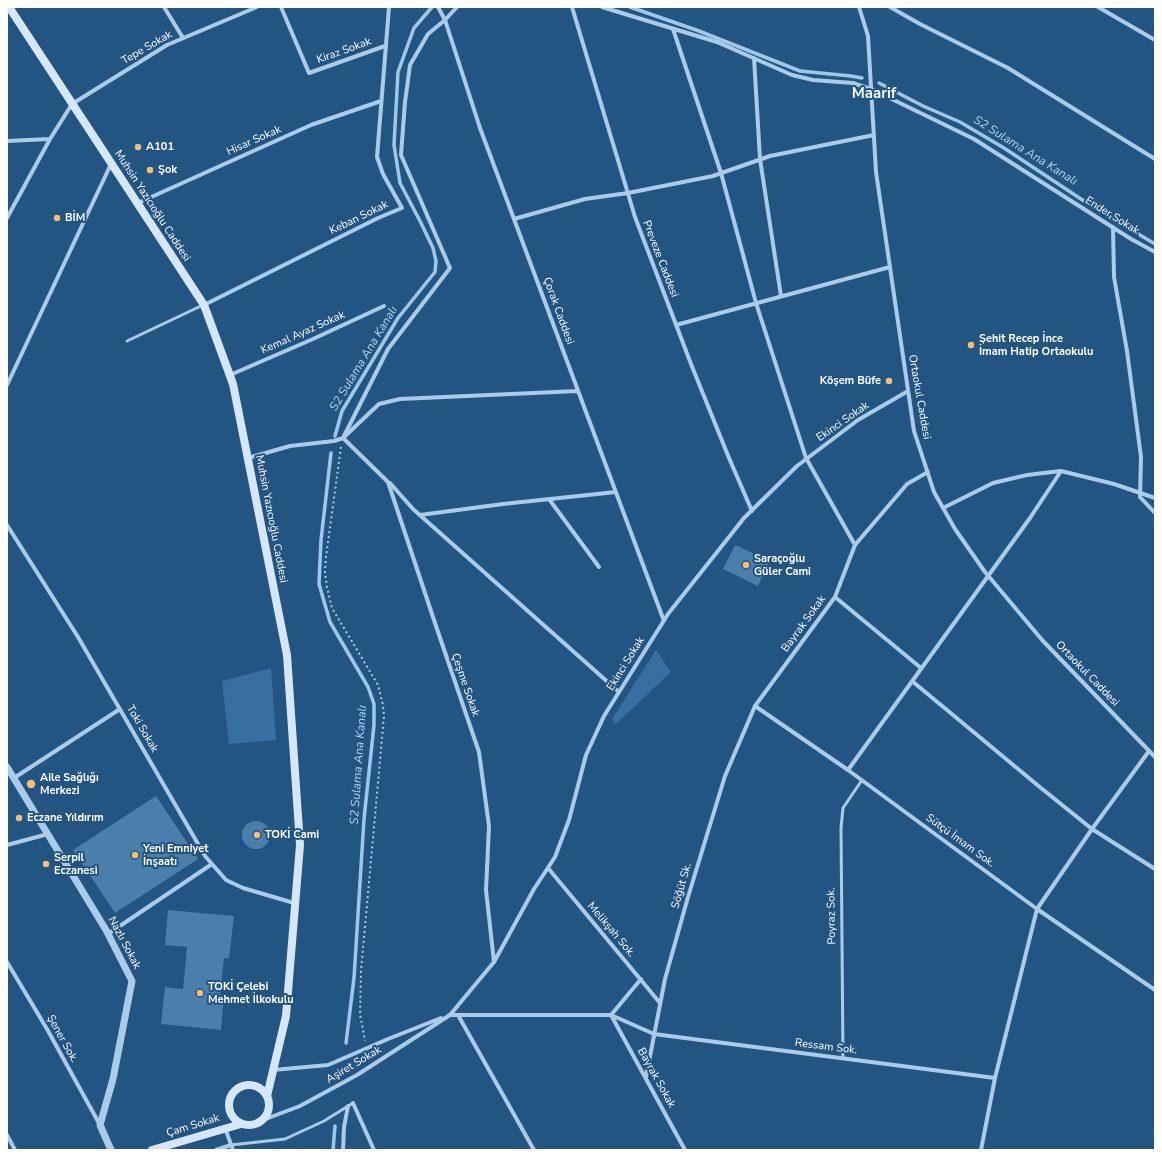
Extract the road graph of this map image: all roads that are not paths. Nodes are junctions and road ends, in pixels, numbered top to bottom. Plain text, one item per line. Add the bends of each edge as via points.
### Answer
1 (164, 7) edge
2 (258, 7) edge
3 (281, 7) edge
4 (389, 7) edge
5 (438, 7) edge
6 (457, 7) edge
7 (572, 7) edge
8 (602, 7) edge
9 (859, 7) edge
10 (890, 7) edge
11 (1098, 7) edge
12 (9, 10) edge
13 (445, 20) junction
14 (673, 29) junction
15 (183, 38) junction
16 (1155, 40) edge
17 (385, 46) junction
18 (754, 58) junction
19 (871, 89) junction
20 (381, 101) junction
21 (72, 104) junction
22 (874, 135) junction
23 (50, 139) junction
24 (7, 141) edge
25 (760, 159) junction
26 (1155, 159) edge
27 (111, 164) junction
28 (721, 173) junction
29 (628, 193) junction
30 (137, 203) junction
31 (7, 218) edge
32 (514, 219) junction
33 (1113, 227) junction
34 (1155, 252) edge
35 (890, 267) junction
36 (781, 296) junction
37 (756, 303) junction
38 (204, 305) junction
39 (384, 306) dead end
40 (676, 325) junction
41 (127, 341) dead end
42 (229, 375) junction
43 (7, 385) edge
44 (578, 391) junction
45 (908, 391) junction
46 (343, 438) junction
47 (248, 458) junction
48 (806, 458) junction
49 (1061, 471) junction
50 (928, 472) junction
51 (388, 482) junction
52 (616, 492) junction
53 (1139, 493) junction
54 (1155, 498) edge
55 (548, 499) junction
56 (944, 508) junction
57 (752, 511) junction
58 (1155, 513) edge
59 (420, 515) junction
60 (7, 525) edge
61 (856, 545) junction
62 (598, 567) dead end
63 (988, 575) junction
64 (835, 597) junction
65 (664, 621) junction
66 (921, 668) junction
67 (912, 681) junction
68 (619, 692) junction
69 (755, 706) junction
70 (120, 709) junction
71 (1149, 751) junction
72 (1155, 757) edge
73 (7, 767) edge
74 (848, 770) junction
75 (14, 778) junction
76 (862, 780) junction
77 (1092, 829) junction
78 (48, 834) junction
79 (7, 845) edge
80 (212, 864) junction
81 (548, 868) junction
82 (1155, 869) edge
83 (294, 903) junction
84 (1037, 909) junction
85 (108, 934) junction
86 (7, 962) edge
87 (494, 962) junction
88 (641, 980) junction
89 (1155, 990) edge
90 (660, 1003) junction
91 (450, 1014) junction
92 (458, 1015) junction
93 (611, 1015) junction
94 (654, 1034) junction
95 (843, 1058) junction
96 (273, 1070) junction
97 (646, 1077) junction
98 (995, 1078) junction
99 (267, 1096) junction
100 (353, 1103) joint
101 (348, 1106) junction
102 (263, 1120) junction
103 (241, 1124) junction
104 (100, 1125) junction
105 (224, 1128) junction
106 (7, 1135) edge
107 (231, 1145) junction
108 (684, 1148) edge
109 (16, 1150) edge
110 (111, 1150) edge
111 (152, 1150) edge
112 (216, 1150) edge
113 (233, 1150) edge
114 (344, 1150) edge
115 (374, 1150) edge
116 (534, 1150) edge
117 (679, 1150) edge
118 (981, 1150) edge

1 - 15 street
2 - 15 street, Tepe Sokak
3 - 17 street, Kiraz Sokak via 309,73
4 - 17 street, Keban Sokak
5 - 13 street, Çorak Caddesi
6 - 13 street
7 - 29 street, Preveze Caddesi
8 - 14 street, Ender Sokak
9 - 19 street, Ortaokul Caddesi via 868,36
10 - 26 street via 1008,68
11 - 16 street
12 - 21 main road, Muhsin Yazıcıoğlu Caddesi
13 - 32 street, Çorak Caddesi via 480,128
13 - 46 street via 428,34 410,65 402,155 450,268 388,349
14 - 18 street, Ender Sokak via 717,42
14 - 28 street
15 - 21 street, Tepe Sokak via 167,45
17 - 20 street, Keban Sokak
18 - 19 street, Ender Sokak via 792,75 813,80 853,83
18 - 25 street
19 - 22 street, Ortaokul Caddesi
19 - 33 street, Ender Sokak via 974,139
20 - 30 street, Hisar Sokak via 311,125
20 - 38 street, Keban Sokak via 377,157 383,174 402,208
21 - 23 street
21 - 27 main road, Muhsin Yazıcıoğlu Caddesi
22 - 25 street
22 - 35 street, Ortaokul Caddesi via 876,172
23 - 24 street
23 - 31 street
25 - 28 street
25 - 36 street
27 - 30 main road, Muhsin Yazıcıoğlu Caddesi
27 - 43 street
28 - 29 street
28 - 37 street
29 - 32 street via 585,199
29 - 40 street, Preveze Caddesi
30 - 38 main road, Muhsin Yazıcıoğlu Caddesi
32 - 44 street, Çorak Caddesi
33 - 34 street, Ender Sokak
33 - 53 street via 1114,277 1141,457
35 - 36 street
35 - 45 street, Ortaokul Caddesi
36 - 37 street
37 - 40 street
37 - 48 street
38 - 41 lane
38 - 42 main road, Muhsin Yazıcıoğlu Caddesi
39 - 42 street, Kemal Ayaz Sokak
40 - 57 street, Preveze Caddesi
42 - 47 main road, Muhsin Yazıcıoğlu Caddesi
44 - 46 street via 400,399 380,404
44 - 52 street, Çorak Caddesi
45 - 48 street, Ekinci Sokak via 858,420
45 - 50 street, Ortaokul Caddesi via 914,431
46 - 47 street via 290,446
46 - 51 street, Çeşme Sokak
47 - 83 main road, Muhsin Yazıcıoğlu Caddesi via 287,655 300,845
48 - 57 street, Ekinci Sokak
48 - 61 street
49 - 53 street
49 - 56 street via 1027,475 992,484
49 - 63 street
50 - 56 street, Ortaokul Caddesi via 934,492
50 - 61 street, Bayrak Sokak via 907,484
51 - 59 street
51 - 87 street, Çeşme Sokak via 479,752 489,826 486,890
52 - 55 street
52 - 65 street, Çorak Caddesi
53 - 54 street
53 - 58 street via 1141,500
55 - 59 street
55 - 62 street
56 - 63 street, Ortaokul Caddesi via 955,529
57 - 65 street, Ekinci Sokak
59 - 68 street
60 - 70 street, Toki Sokak
61 - 64 street, Bayrak Sokak
63 - 66 street
63 - 71 street, Ortaokul Caddesi via 1043,641
64 - 66 street
64 - 69 street, Bayrak Sokak
65 - 68 street, Ekinci Sokak
66 - 67 street
67 - 74 street
67 - 77 street
68 - 81 street, Ekinci Sokak via 604,716 586,755 569,820 555,857
69 - 74 street, Sütçü İmam Sok.
69 - 90 street, Söğüt Sk. via 725,776 686,904
70 - 75 street
70 - 80 street, Toki Sokak
71 - 72 street, Ortaokul Caddesi
71 - 77 street
73 - 75 street, Nazlı Sokak
74 - 76 street, Sütçü İmam Sok.
75 - 78 street, Nazlı Sokak
76 - 84 street, Sütçü İmam Sok.
76 - 95 lane, Poyraz Sok. via 843,808 840,828
77 - 82 street
77 - 84 street
78 - 79 street
78 - 85 street, Nazlı Sokak
80 - 83 street, Toki Sokak via 226,880 243,888
80 - 85 street
81 - 87 street, Ekinci Sokak
81 - 88 street, Melikşah Sok.
83 - 96 main road, Muhsin Yazıcıoğlu Caddesi via 286,1016
84 - 89 street, Sütçü İmam Sok.
84 - 98 street
85 - 104 street, Nazlı Sokak via 132,981 113,1079
86 - 104 street, Şener Sok.
87 - 91 street, Ekinci Sokak
88 - 90 street, Melikşah Sok.
88 - 93 street
90 - 94 street, Söğüt Sk.
91 - 92 street, Aşiret Sokak
91 - 96 street, Aşiret Sokak via 328,1066
91 - 102 street, Aşiret Sokak via 357,1075 300,1106
92 - 93 street, Aşiret Sokak
92 - 116 street
93 - 94 street, Aşiret Sokak
93 - 97 street, Bayrak Sokak
94 - 95 street, Ressam Sok.
94 - 97 street, Söğüt Sk.
95 - 98 street, Ressam Sok.
96 - 99 main road, Muhsin Yazıcıoğlu Caddesi
97 - 108 street, Bayrak Sokak
98 - 118 street
99 - 102 main road via 269,1108
99 - 103 main road via 262,1089 250,1084 243,1085 232,1093 228,1106 233,1118
100 - 101 lane
100 - 115 street
101 - 107 lane via 324,1121 285,1139
101 - 114 street via 344,1127
102 - 103 main road via 257,1124
103 - 105 main road, Çam Sokak
104 - 110 street
105 - 107 street
105 - 111 main road, Çam Sokak
106 - 109 street
107 - 112 street
107 - 113 street
108 - 117 street

